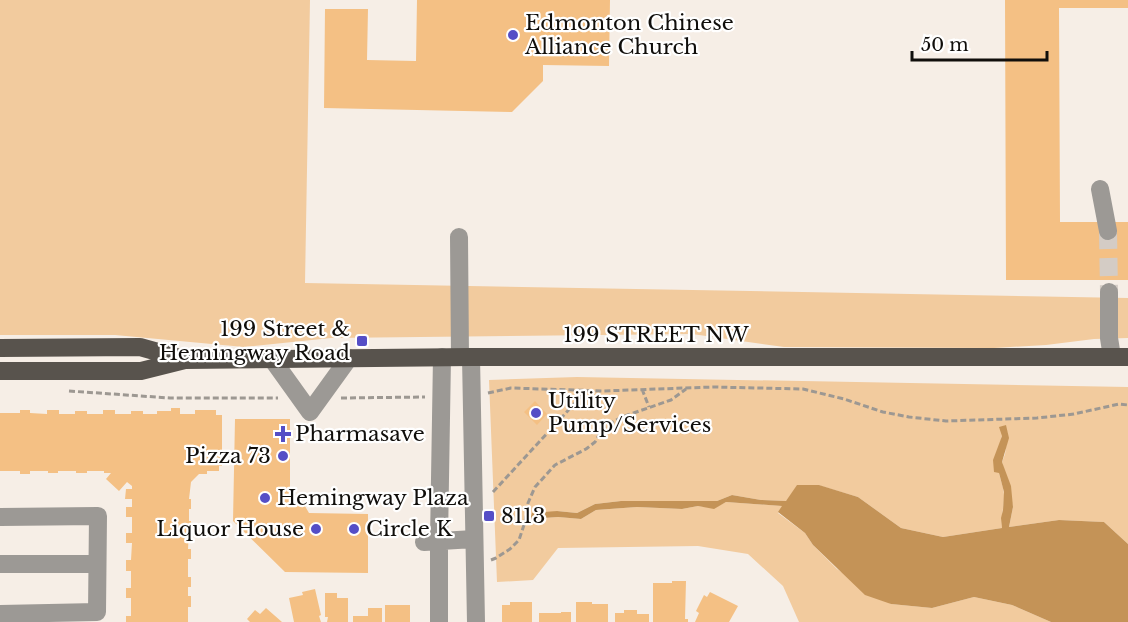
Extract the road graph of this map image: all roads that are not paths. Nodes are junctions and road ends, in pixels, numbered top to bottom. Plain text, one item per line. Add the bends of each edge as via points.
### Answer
1 (1100, 189) dead end
2 (1108, 231) tunnel mouth
3 (459, 237) dead end
4 (1109, 292) tunnel mouth
5 (0, 348) edge
6 (442, 357) junction
7 (466, 357) junction
8 (1120, 357) edge
9 (349, 358) junction
10 (272, 359) junction
11 (184, 360) junction
12 (0, 370) edge
13 (0, 517) edge
14 (474, 539) junction
15 (431, 541) junction
16 (0, 564) edge
17 (97, 564) junction
18 (0, 614) edge
19 (97, 617) edge
20 (440, 622) edge
21 (476, 622) edge

1 - 2 street
3 - 7 street
4 - 8 street via 1109,339
5 - 11 main road, 199 STREET NW via 140,347
6 - 7 main road, 199 STREET NW
6 - 9 main road, 199 STREET NW
6 - 15 street
7 - 8 main road, 199 STREET NW
7 - 14 street via 472,393
9 - 10 main road, 199 STREET NW
9 - 10 street via 310,412
10 - 11 main road, 199 STREET NW
11 - 12 main road, 199 STREET NW via 141,371
13 - 17 street via 98,516
14 - 15 street
14 - 21 street
15 - 20 street
16 - 17 street
17 - 19 street
18 - 19 street

